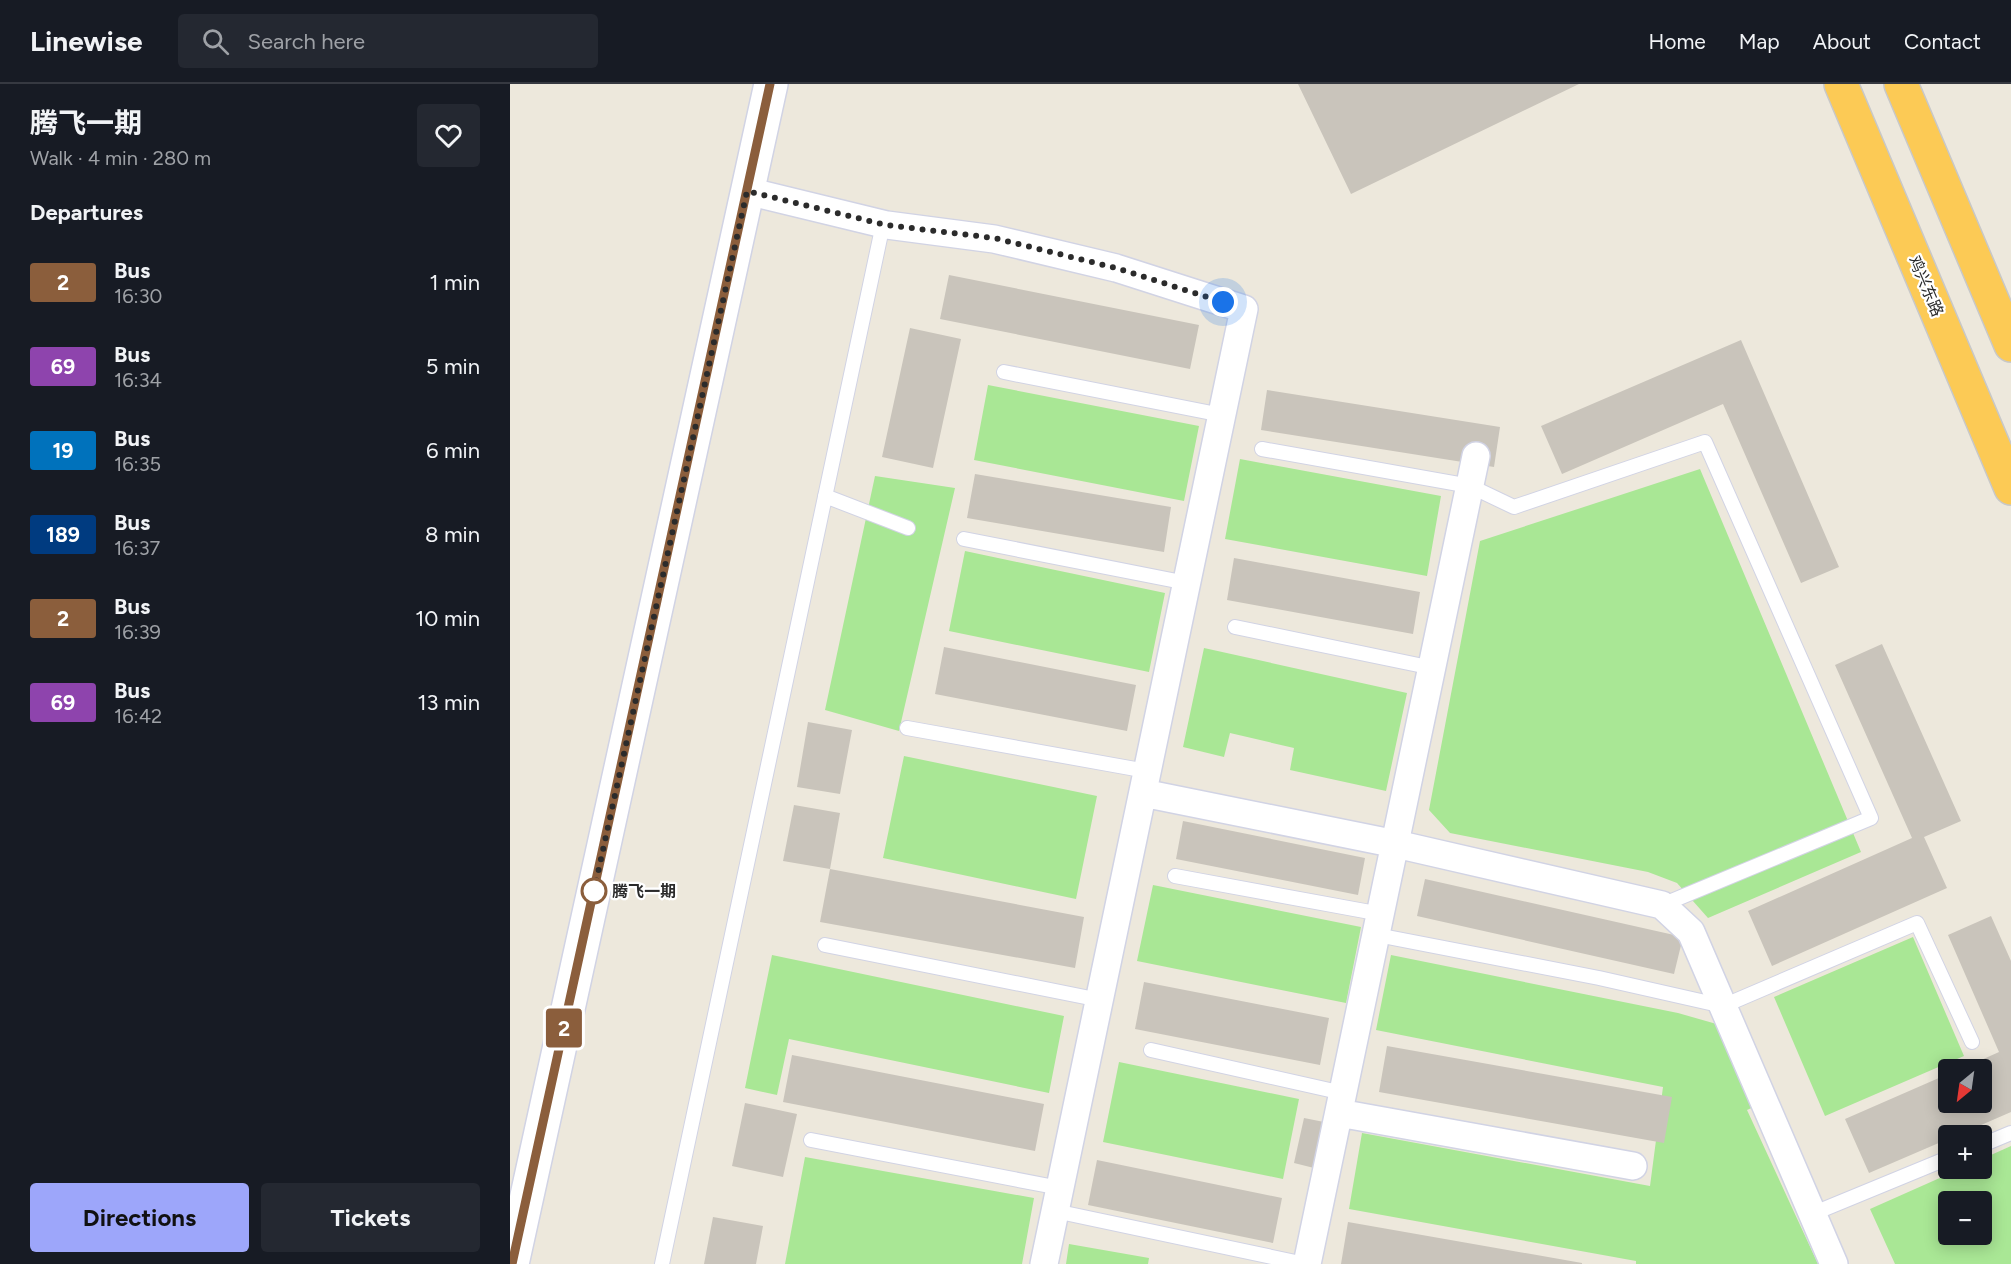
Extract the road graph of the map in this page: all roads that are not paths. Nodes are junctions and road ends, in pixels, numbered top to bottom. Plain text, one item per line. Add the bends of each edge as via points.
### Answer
1 (771, 84) edge
2 (1841, 84) edge
3 (1901, 84) edge
4 (747, 191) junction
5 (883, 224) junction
6 (2011, 345) edge
7 (1004, 372) dead end
8 (1222, 415) junction
9 (1262, 449) dead end
10 (1476, 456) dead end
11 (1470, 486) junction
12 (2011, 488) edge
13 (825, 496) junction
14 (908, 528) dead end
15 (964, 539) dead end
16 (1187, 583) junction
17 (1235, 627) dead end
18 (1432, 668) junction
19 (907, 728) dead end
20 (1145, 782) junction
21 (1396, 844) junction
22 (1175, 876) dead end
23 (1662, 905) junction
24 (1379, 925) junction
25 (825, 945) dead end
26 (1100, 1000) junction
27 (1724, 1006) junction
28 (1972, 1042) dead end
29 (1151, 1050) dead end
30 (1341, 1103) junction
31 (2011, 1133) edge
32 (811, 1140) dead end
33 (1992, 1141) edge
34 (1938, 1162) edge
35 (1633, 1166) dead end
36 (1058, 1199) junction
37 (1812, 1214) junction
38 (512, 1264) edge
39 (662, 1264) edge
40 (1044, 1264) edge
41 (1306, 1264) edge
42 (1834, 1264) edge

1 - 4 main road
2 - 12 highway, 鸡兴东路
3 - 6 highway
4 - 5 street
4 - 38 main road
5 - 8 street via 994,238 1116,268 1244,309
5 - 13 lane
7 - 8 lane
8 - 16 street
9 - 11 lane
10 - 11 street
11 - 18 street
11 - 23 lane via 1514,507 1705,442 1871,818
13 - 14 lane
13 - 39 lane
15 - 16 lane
16 - 20 street
17 - 18 lane
18 - 21 street
19 - 20 lane
20 - 21 street
20 - 26 street
21 - 23 street
21 - 24 street
22 - 24 lane
23 - 27 street via 1691,932
24 - 27 lane
24 - 30 street
25 - 26 lane
26 - 36 street
27 - 28 lane via 1917,923
27 - 37 street
29 - 30 lane
30 - 35 street
30 - 41 street
31 - 33 lane
32 - 36 lane
34 - 37 lane
36 - 40 street
36 - 41 lane
37 - 42 street

